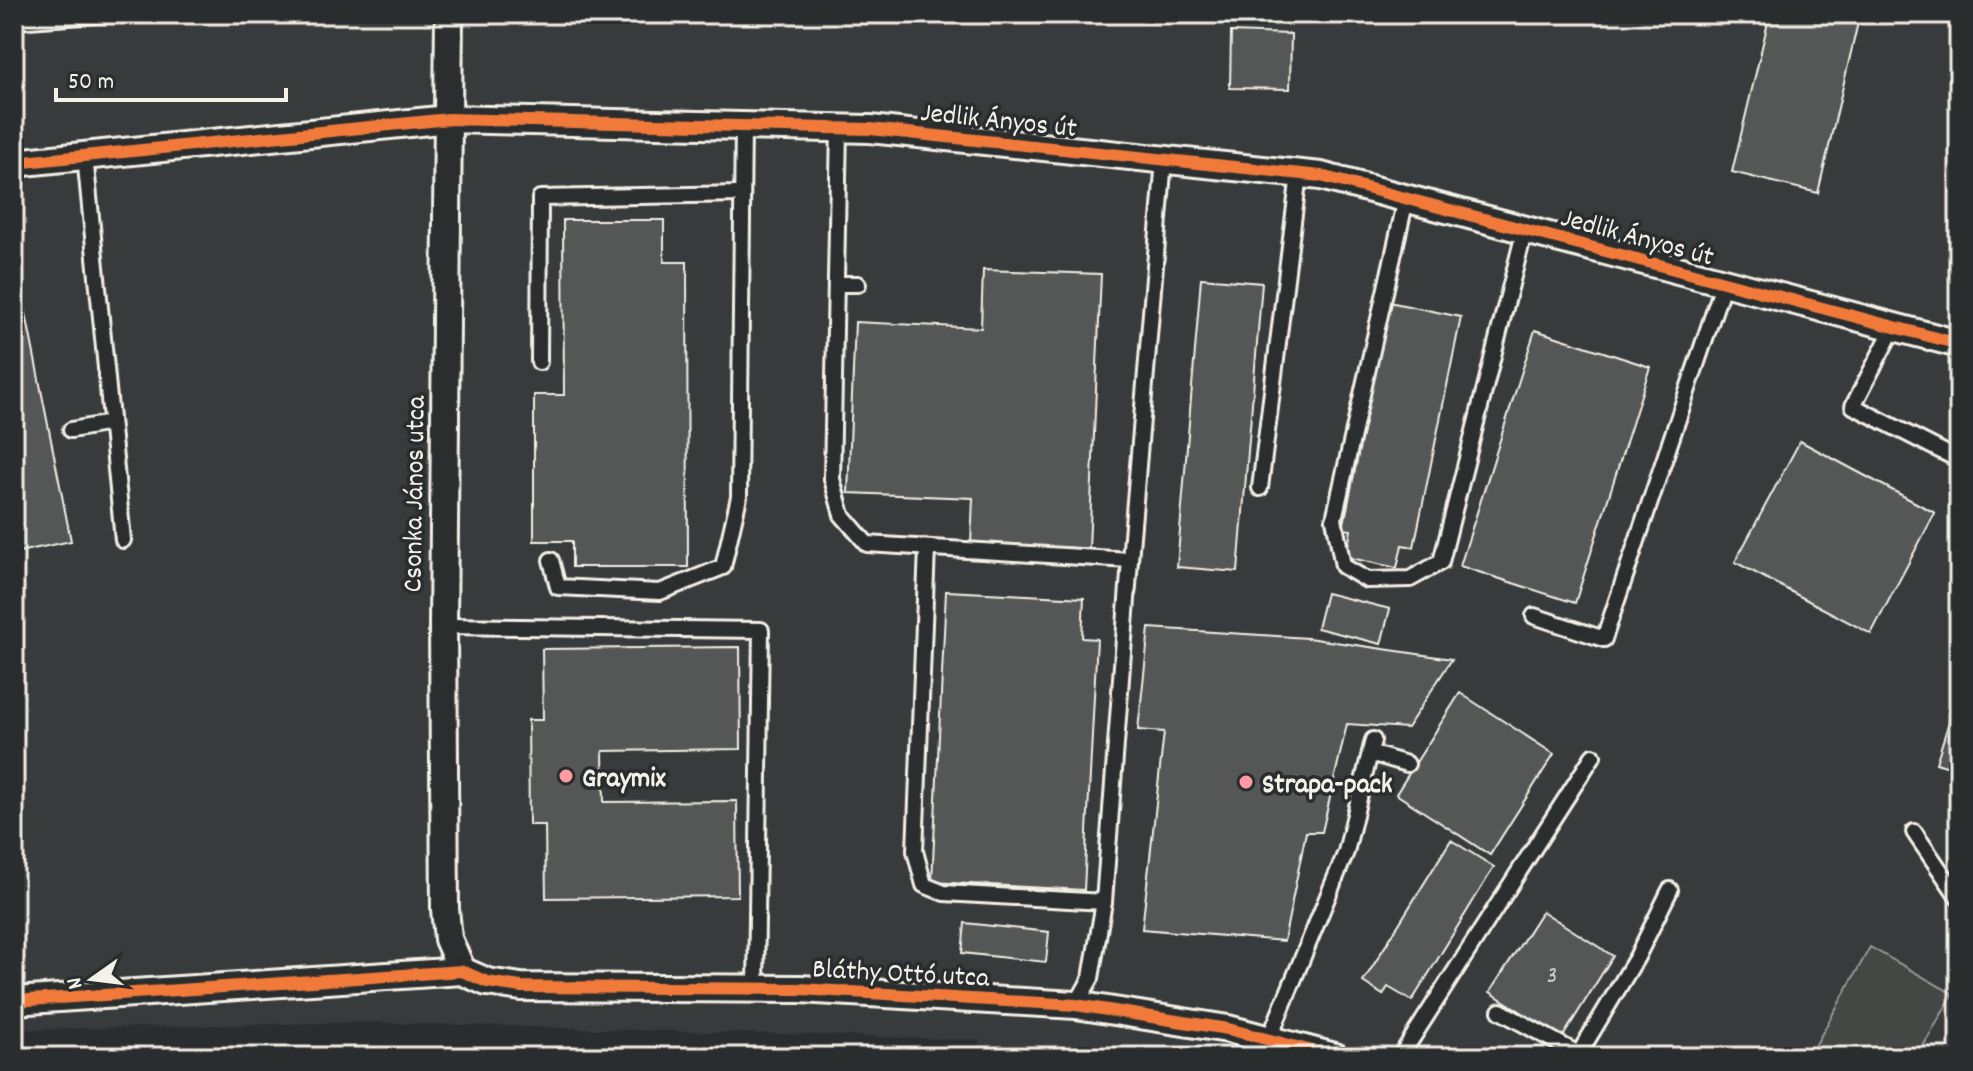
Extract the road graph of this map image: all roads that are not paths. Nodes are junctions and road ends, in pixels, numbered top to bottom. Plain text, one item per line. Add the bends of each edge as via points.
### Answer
1 (111, 14) edge
2 (449, 14) edge
3 (14, 21) edge
4 (449, 119) junction
5 (743, 125) junction
6 (839, 128) junction
7 (85, 156) junction
8 (1164, 160) junction
9 (14, 163) edge
10 (1299, 174) junction
11 (741, 194) junction
12 (1406, 199) junction
13 (1525, 229) junction
14 (1724, 282) junction
15 (836, 284) junction
16 (858, 284) dead end
17 (1894, 327) junction
18 (1959, 344) edge
19 (539, 362) dead end
20 (111, 423) junction
21 (71, 430) dead end
22 (1959, 460) edge
23 (1260, 488) dead end
24 (123, 540) dead end
25 (927, 548) junction
26 (551, 560) dead end
27 (1130, 560) junction
28 (1534, 616) dead end
29 (443, 626) junction
30 (1593, 756) dead end
31 (1407, 764) dead end
32 (1914, 832) dead end
33 (1670, 890) dead end
34 (1959, 898) edge
35 (1104, 902) junction
36 (462, 971) junction
37 (756, 989) junction
38 (14, 1001) edge
39 (1076, 1005) junction
40 (1500, 1011) dead end
41 (1269, 1039) junction
42 (1577, 1056) edge
43 (1335, 1057) edge
44 (1400, 1057) edge

1 - 3 lane
2 - 4 street, Csonka János utca
4 - 5 street, Jedlik Ányos út
4 - 7 street, Jedlik Ányos út
4 - 29 street, Csonka János utca
5 - 6 street, Jedlik Ányos út
5 - 11 lane
6 - 8 street, Jedlik Ányos út
6 - 15 lane
7 - 9 street, Jedlik Ányos út
7 - 20 lane
8 - 10 street, Jedlik Ányos út
8 - 27 lane
10 - 12 street, Jedlik Ányos út
10 - 23 lane
11 - 19 lane via 540,198
11 - 26 lane via 739,497 723,567 660,592 558,587
12 - 13 street, Jedlik Ányos út
12 - 13 lane via 1334,519 1343,566 1367,580 1410,579 1441,562
13 - 14 street, Jedlik Ányos út
14 - 17 street, Jedlik Ányos út
14 - 28 lane via 1604,639
15 - 16 lane
15 - 25 lane via 832,479 842,515 867,544
17 - 18 street, Jedlik Ányos út
17 - 22 lane via 1853,406
20 - 21 lane
20 - 24 lane
25 - 27 lane
25 - 35 lane via 915,851 924,885 944,893
27 - 35 lane
29 - 36 street, Csonka János utca via 445,909 448,939
29 - 37 lane via 761,630
30 - 44 lane
31 - 41 lane via 1372,746 1346,852
32 - 34 lane
33 - 42 lane
35 - 39 lane via 1091,978
36 - 37 street, Bláthy Ottó utca via 487,982 521,987
36 - 38 street
37 - 39 street, Bláthy Ottó utca
39 - 41 street, Bláthy Ottó utca
40 - 42 lane
41 - 43 street, Bláthy Ottó utca

